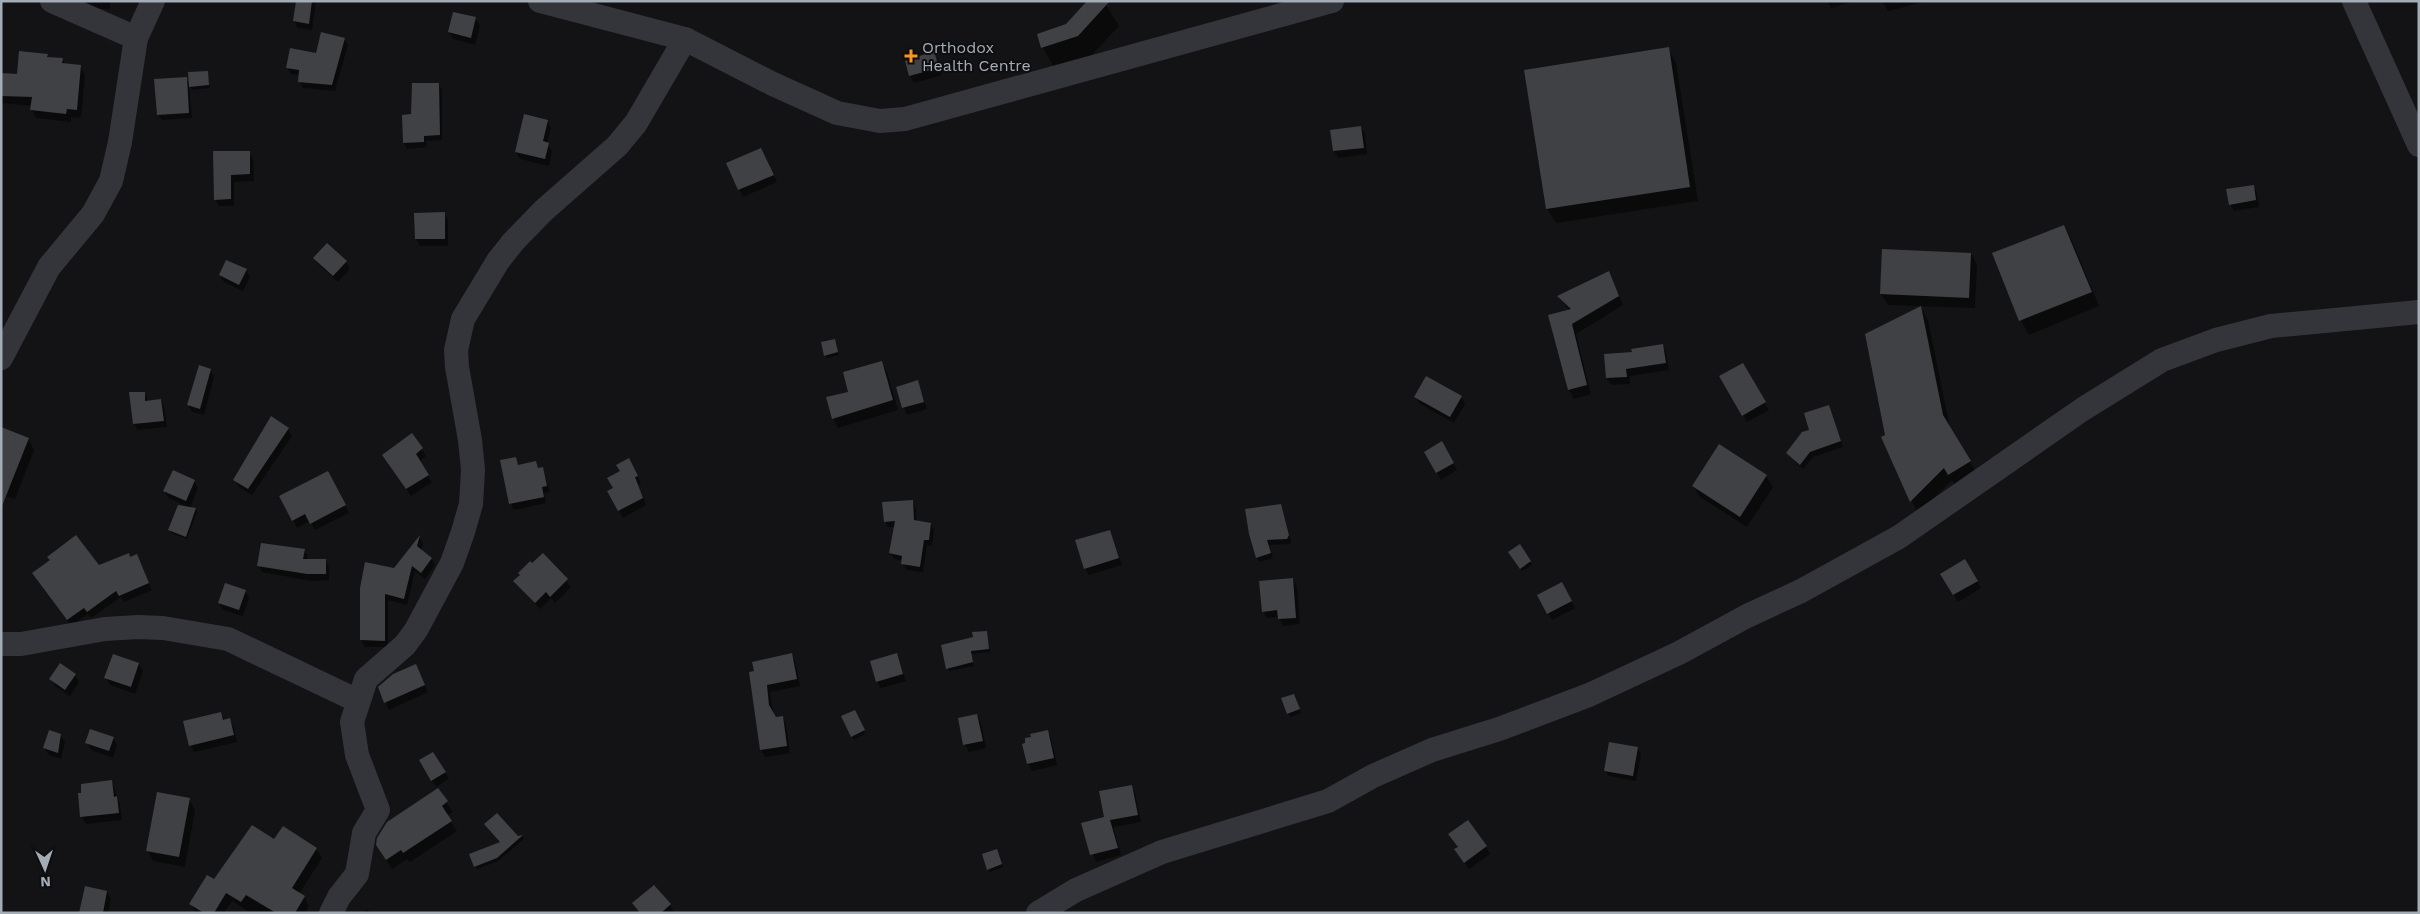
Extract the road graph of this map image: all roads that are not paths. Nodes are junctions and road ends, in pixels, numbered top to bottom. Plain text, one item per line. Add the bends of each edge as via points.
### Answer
1 (52, 1) edge
2 (153, 1) edge
3 (540, 1) edge
4 (1332, 1) edge
5 (2354, 1) edge
6 (136, 38) junction
7 (685, 39) junction
8 (2419, 145) edge
9 (2419, 312) edge
10 (1, 358) edge
11 (1, 644) edge
12 (358, 701) junction
13 (331, 913) edge
14 (1038, 913) edge

1 - 6 street
2 - 6 street
3 - 7 street
4 - 7 street via 906,119 880,121 837,113
5 - 8 street
6 - 10 street via 111,181 93,214 49,267
7 - 12 street via 636,123 617,146 513,242 463,319 456,350 473,470 471,504 452,563 416,630 405,645 366,679
9 - 14 street via 2271,326 2216,340 2162,360 2090,404 1899,537 1679,653 1589,695 1409,760 1328,801 1162,852 1076,890
11 - 12 street via 21,644 138,626 163,628 228,639
12 - 13 street via 352,722 357,755 378,810 364,834 357,874

